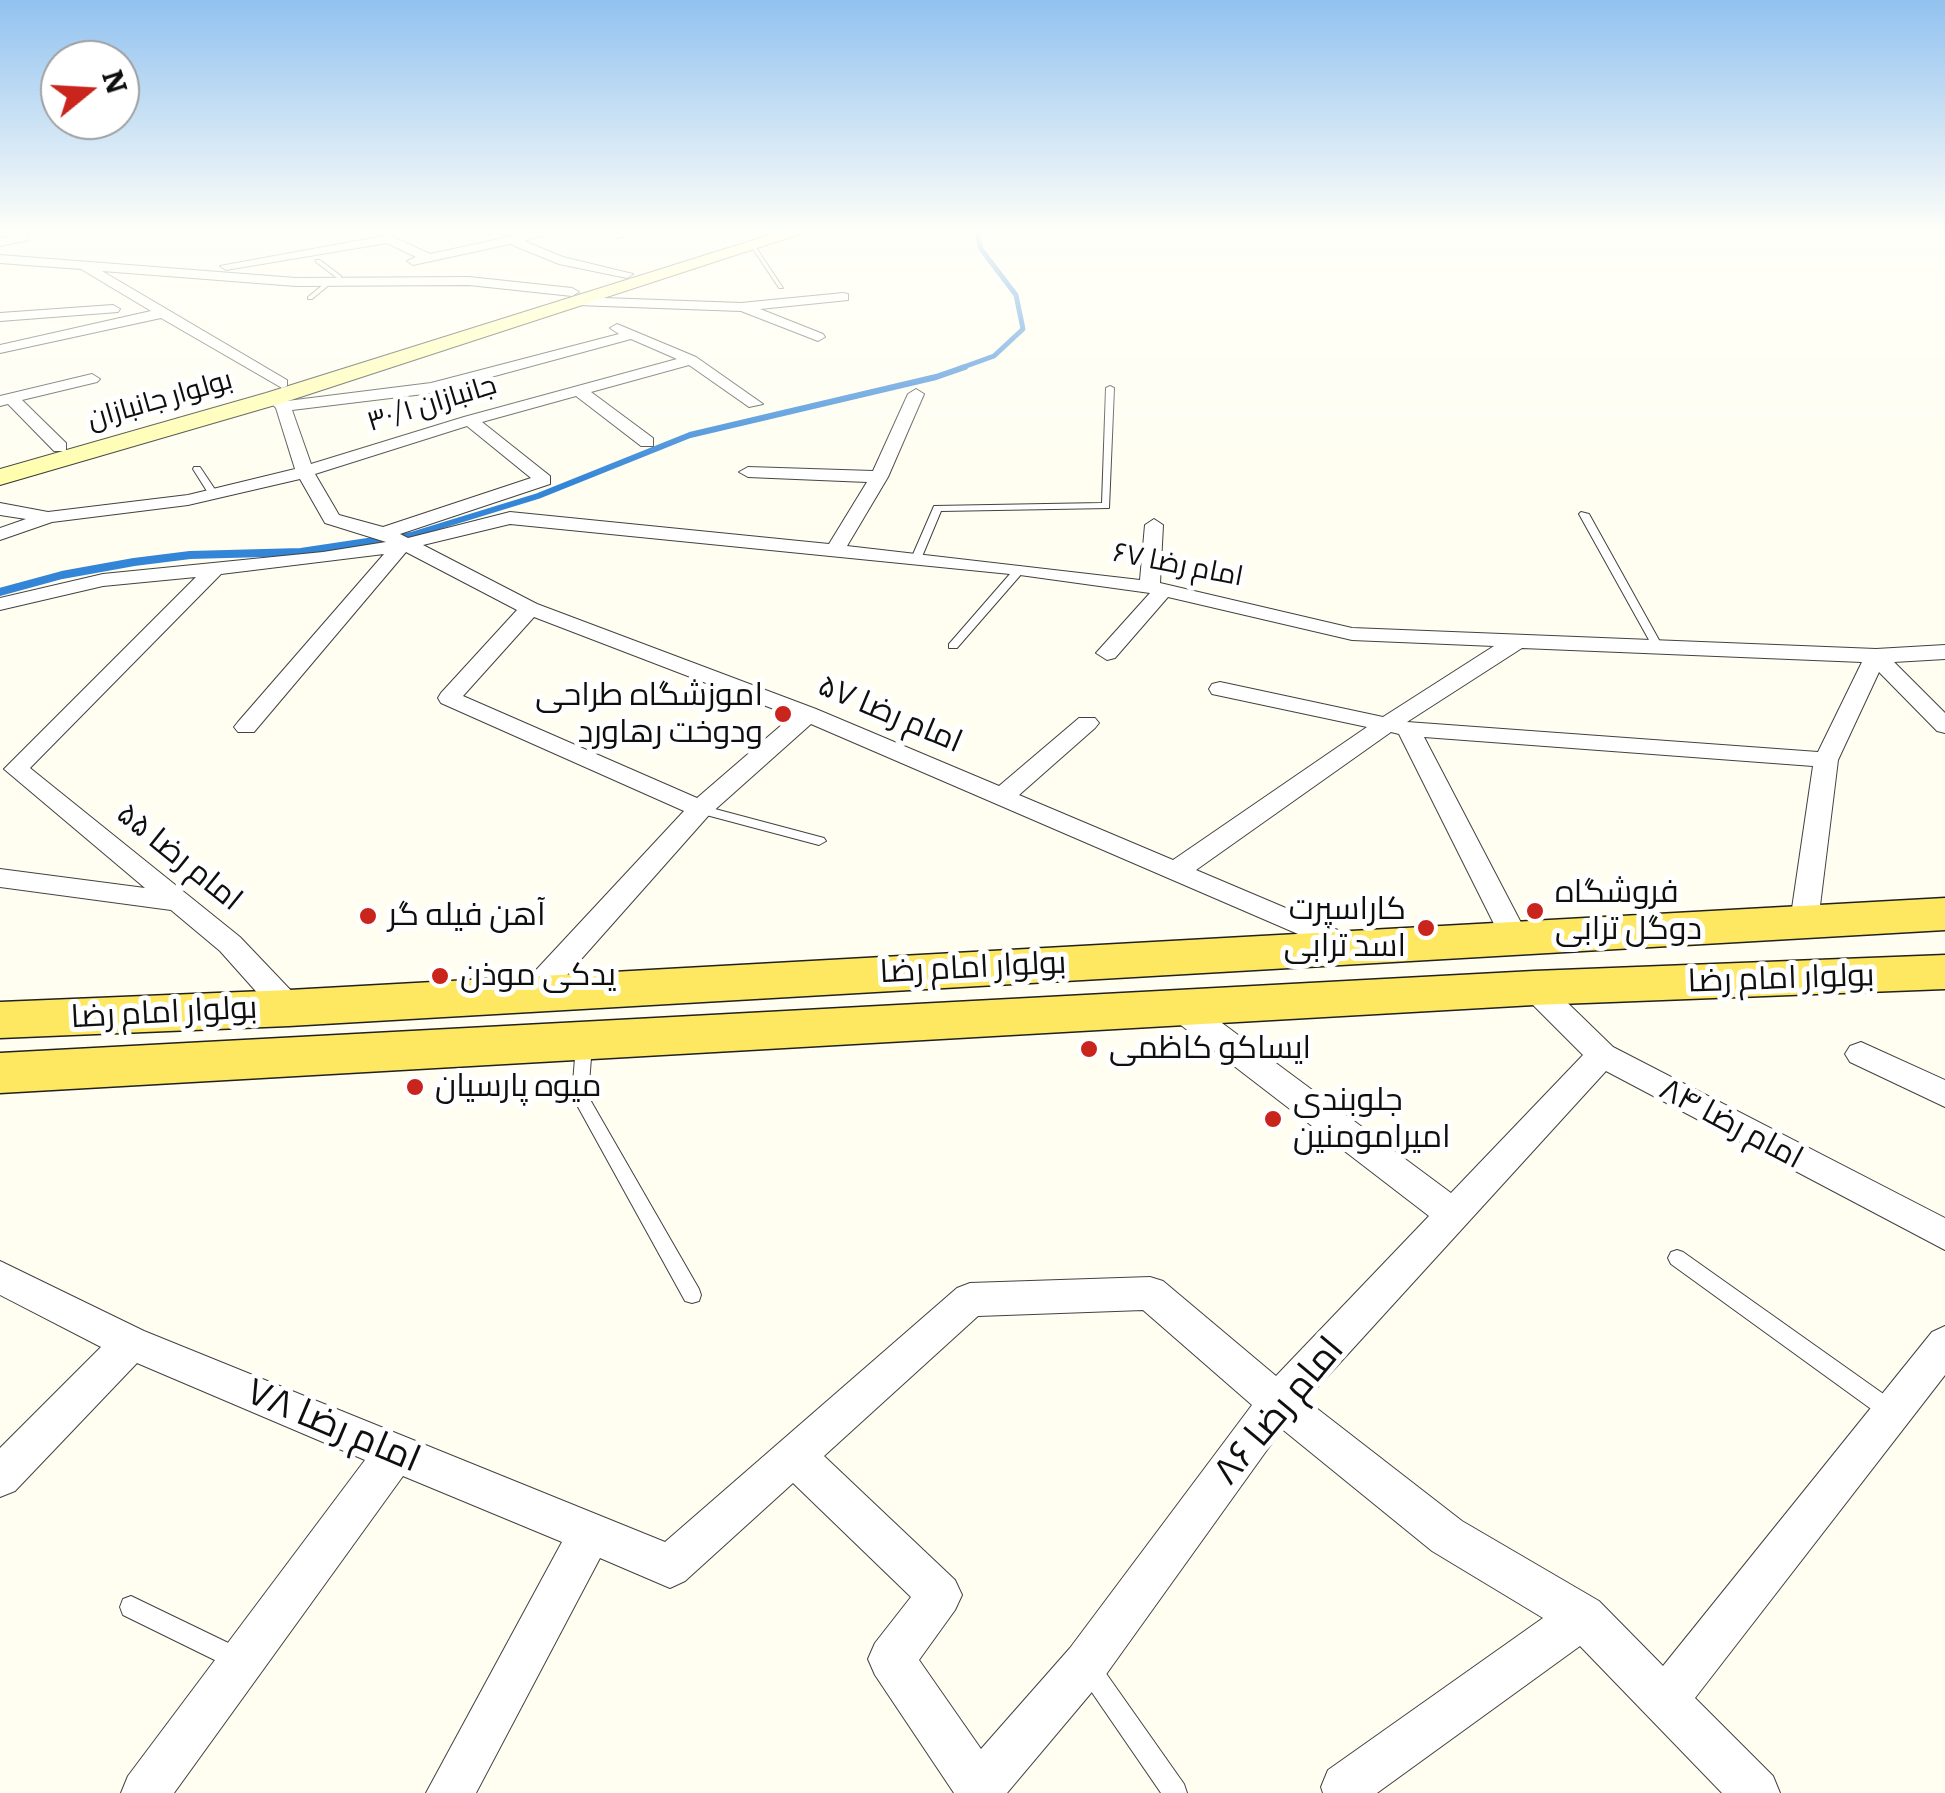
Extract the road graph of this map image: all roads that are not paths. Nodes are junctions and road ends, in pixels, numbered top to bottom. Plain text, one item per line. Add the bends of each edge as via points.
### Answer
1 (126, 317) edge
2 (167, 317) edge
3 (534, 317) edge
4 (765, 317) edge
5 (604, 322) dead end
6 (631, 336) junction
7 (818, 338) dead end
8 (0, 349) edge
9 (691, 360) junction
10 (92, 379) dead end
11 (432, 388) junction
12 (1110, 388) dead end
13 (578, 390) junction
14 (916, 394) dead end
15 (280, 396) junction
16 (5, 400) edge
17 (755, 404) dead end
18 (470, 420) junction
19 (407, 425) junction
20 (647, 442) dead end
21 (60, 447) junction
22 (0, 464) edge
23 (197, 468) dead end
24 (305, 472) junction
25 (748, 472) dead end
26 (0, 477) edge
27 (879, 477) junction
28 (213, 494) junction
29 (0, 509) edge
30 (1584, 514) dead end
31 (50, 517) junction
32 (1154, 525) dead end
33 (0, 534) edge
34 (393, 539) junction
35 (834, 551) junction
36 (916, 559) junction
37 (215, 569) junction
38 (1020, 569) junction
39 (1157, 589) junction
40 (0, 604) edge
41 (530, 608) junction
42 (1516, 642) junction
43 (952, 646) dead end
44 (1659, 649) junction
45 (1945, 652) edge
46 (1108, 654) dead end
47 (1876, 656) junction
48 (1220, 688) dead end
49 (808, 714) junction
50 (1087, 723) dead end
51 (1945, 726) edge
52 (246, 727) dead end
53 (1397, 727) junction
54 (1826, 760) junction
55 (1002, 797) junction
56 (700, 809) junction
57 (819, 840) dead end
58 (1175, 872) junction
59 (0, 878) edge
60 (178, 902) junction
61 (1945, 914) edge
62 (1804, 922) junction
63 (1514, 938) junction
64 (1350, 947) junction
65 (1945, 972) edge
66 (1534, 988) junction
67 (534, 992) junction
68 (289, 1008) junction
69 (1180, 1008) junction
70 (0, 1020) edge
71 (585, 1039) junction
72 (1860, 1054) dead end
73 (1602, 1055) junction
74 (0, 1073) edge
75 (1945, 1094) edge
76 (1454, 1216) junction
77 (1945, 1236) edge
78 (1677, 1258) dead end
79 (0, 1278) edge
80 (692, 1294) dead end
81 (131, 1343) junction
82 (1945, 1344) edge
83 (1278, 1402) junction
84 (1894, 1414) junction
85 (396, 1452) junction
86 (794, 1456) junction
87 (0, 1477) edge
88 (592, 1533) junction
89 (132, 1607) dead end
90 (1583, 1617) junction
91 (243, 1662) junction
92 (1086, 1664) junction
93 (1666, 1698) junction
94 (982, 1789) edge
95 (1346, 1790) edge
96 (145, 1793) edge
97 (450, 1793) edge
98 (1175, 1793) edge
99 (1756, 1793) edge

1 - 8 street
2 - 15 street
3 - 15 main road, بولوار جانبازان
4 - 7 street
5 - 6 street
6 - 9 street
6 - 11 street
9 - 13 street, جانبازان ۳۰/۱
9 - 17 street
10 - 16 street
11 - 15 street
11 - 19 street
12 - 36 lane via 1106,506 938,508
13 - 18 street, جانبازان ۳۰/۱
13 - 20 street
14 - 27 street
15 - 21 main road, بولوار جانبازان
15 - 24 street, امام رضا ۵۷
15 - 26 main road, بولوار جانبازان
16 - 21 street
18 - 19 street, جانبازان ۳۰/۱
18 - 34 street via 544,480
19 - 24 street, جانبازان ۳۰/۱
21 - 22 main road, بولوار جانبازان
23 - 28 lane
24 - 28 street, جانبازان ۳۰/۱
24 - 34 street, امام رضا ۵۷ via 332,519
25 - 27 street
27 - 35 street
28 - 31 street, جانبازان ۳۰/۱
29 - 31 street
30 - 44 lane
31 - 33 street
32 - 39 street
34 - 35 street, امام رضا ۶۷ via 510,518
34 - 37 street
34 - 41 street, امام رضا ۵۷
34 - 52 street
35 - 36 street, امام رضا ۶۷
36 - 38 street, امام رضا ۶۷
37 - 40 street via 104,580
37 - 60 street, امام رضا ۵۵ via 16,769
38 - 39 street, امام رضا ۶۷
38 - 43 lane
39 - 42 street, امام رضا ۶۷ via 1352,634
39 - 46 street
41 - 49 street, امام رضا ۵۷
41 - 56 street via 449,698
42 - 44 street, امام رضا ۶۷
42 - 53 street
44 - 47 street, امام رضا ۶۷
45 - 47 street, امام رضا ۶۷
47 - 51 street
47 - 54 street
48 - 53 street
49 - 55 street, امام رضا ۵۷
49 - 56 street
50 - 55 street
53 - 54 street
53 - 58 street
53 - 63 street
54 - 62 street
55 - 58 street, امام رضا ۵۷
56 - 57 lane
56 - 67 street
58 - 64 street, امام رضا ۵۷
59 - 60 street
60 - 68 street, امام رضا ۵۵ via 230,944
61 - 62 main road, بولوار امام رضا
62 - 63 main road, بولوار امام رضا
63 - 64 main road, بولوار امام رضا
64 - 67 main road, بولوار امام رضا
65 - 66 main road, بولوار امام رضا
66 - 69 main road, بولوار امام رضا
66 - 73 street, امام رضا ۸۴
67 - 68 main road, بولوار امام رضا
68 - 70 main road, بولوار امام رضا
69 - 71 main road, بولوار امام رضا
69 - 76 street
71 - 74 main road, بولوار امام رضا
71 - 80 lane via 580,1096
72 - 75 street
73 - 76 street, امام رضا ۸۶
73 - 77 street, امام رضا ۸۴
76 - 83 street, امام رضا ۸۶
78 - 84 lane
79 - 81 street, امام رضا ۷۸
81 - 85 street, امام رضا ۷۸
81 - 87 street
82 - 84 street
83 - 86 street via 1150,1293 970,1300
83 - 90 street via 1447,1536
83 - 92 street, امام رضا ۸۶
84 - 93 street
85 - 88 street, امام رضا ۷۸
85 - 91 street
86 - 88 street, امام رضا ۷۸ via 670,1566
86 - 94 street via 940,1596 892,1659
88 - 97 street
89 - 91 lane
90 - 93 street
90 - 95 street
91 - 96 street
92 - 94 street, امام رضا ۸۶
92 - 98 lane
93 - 99 street

